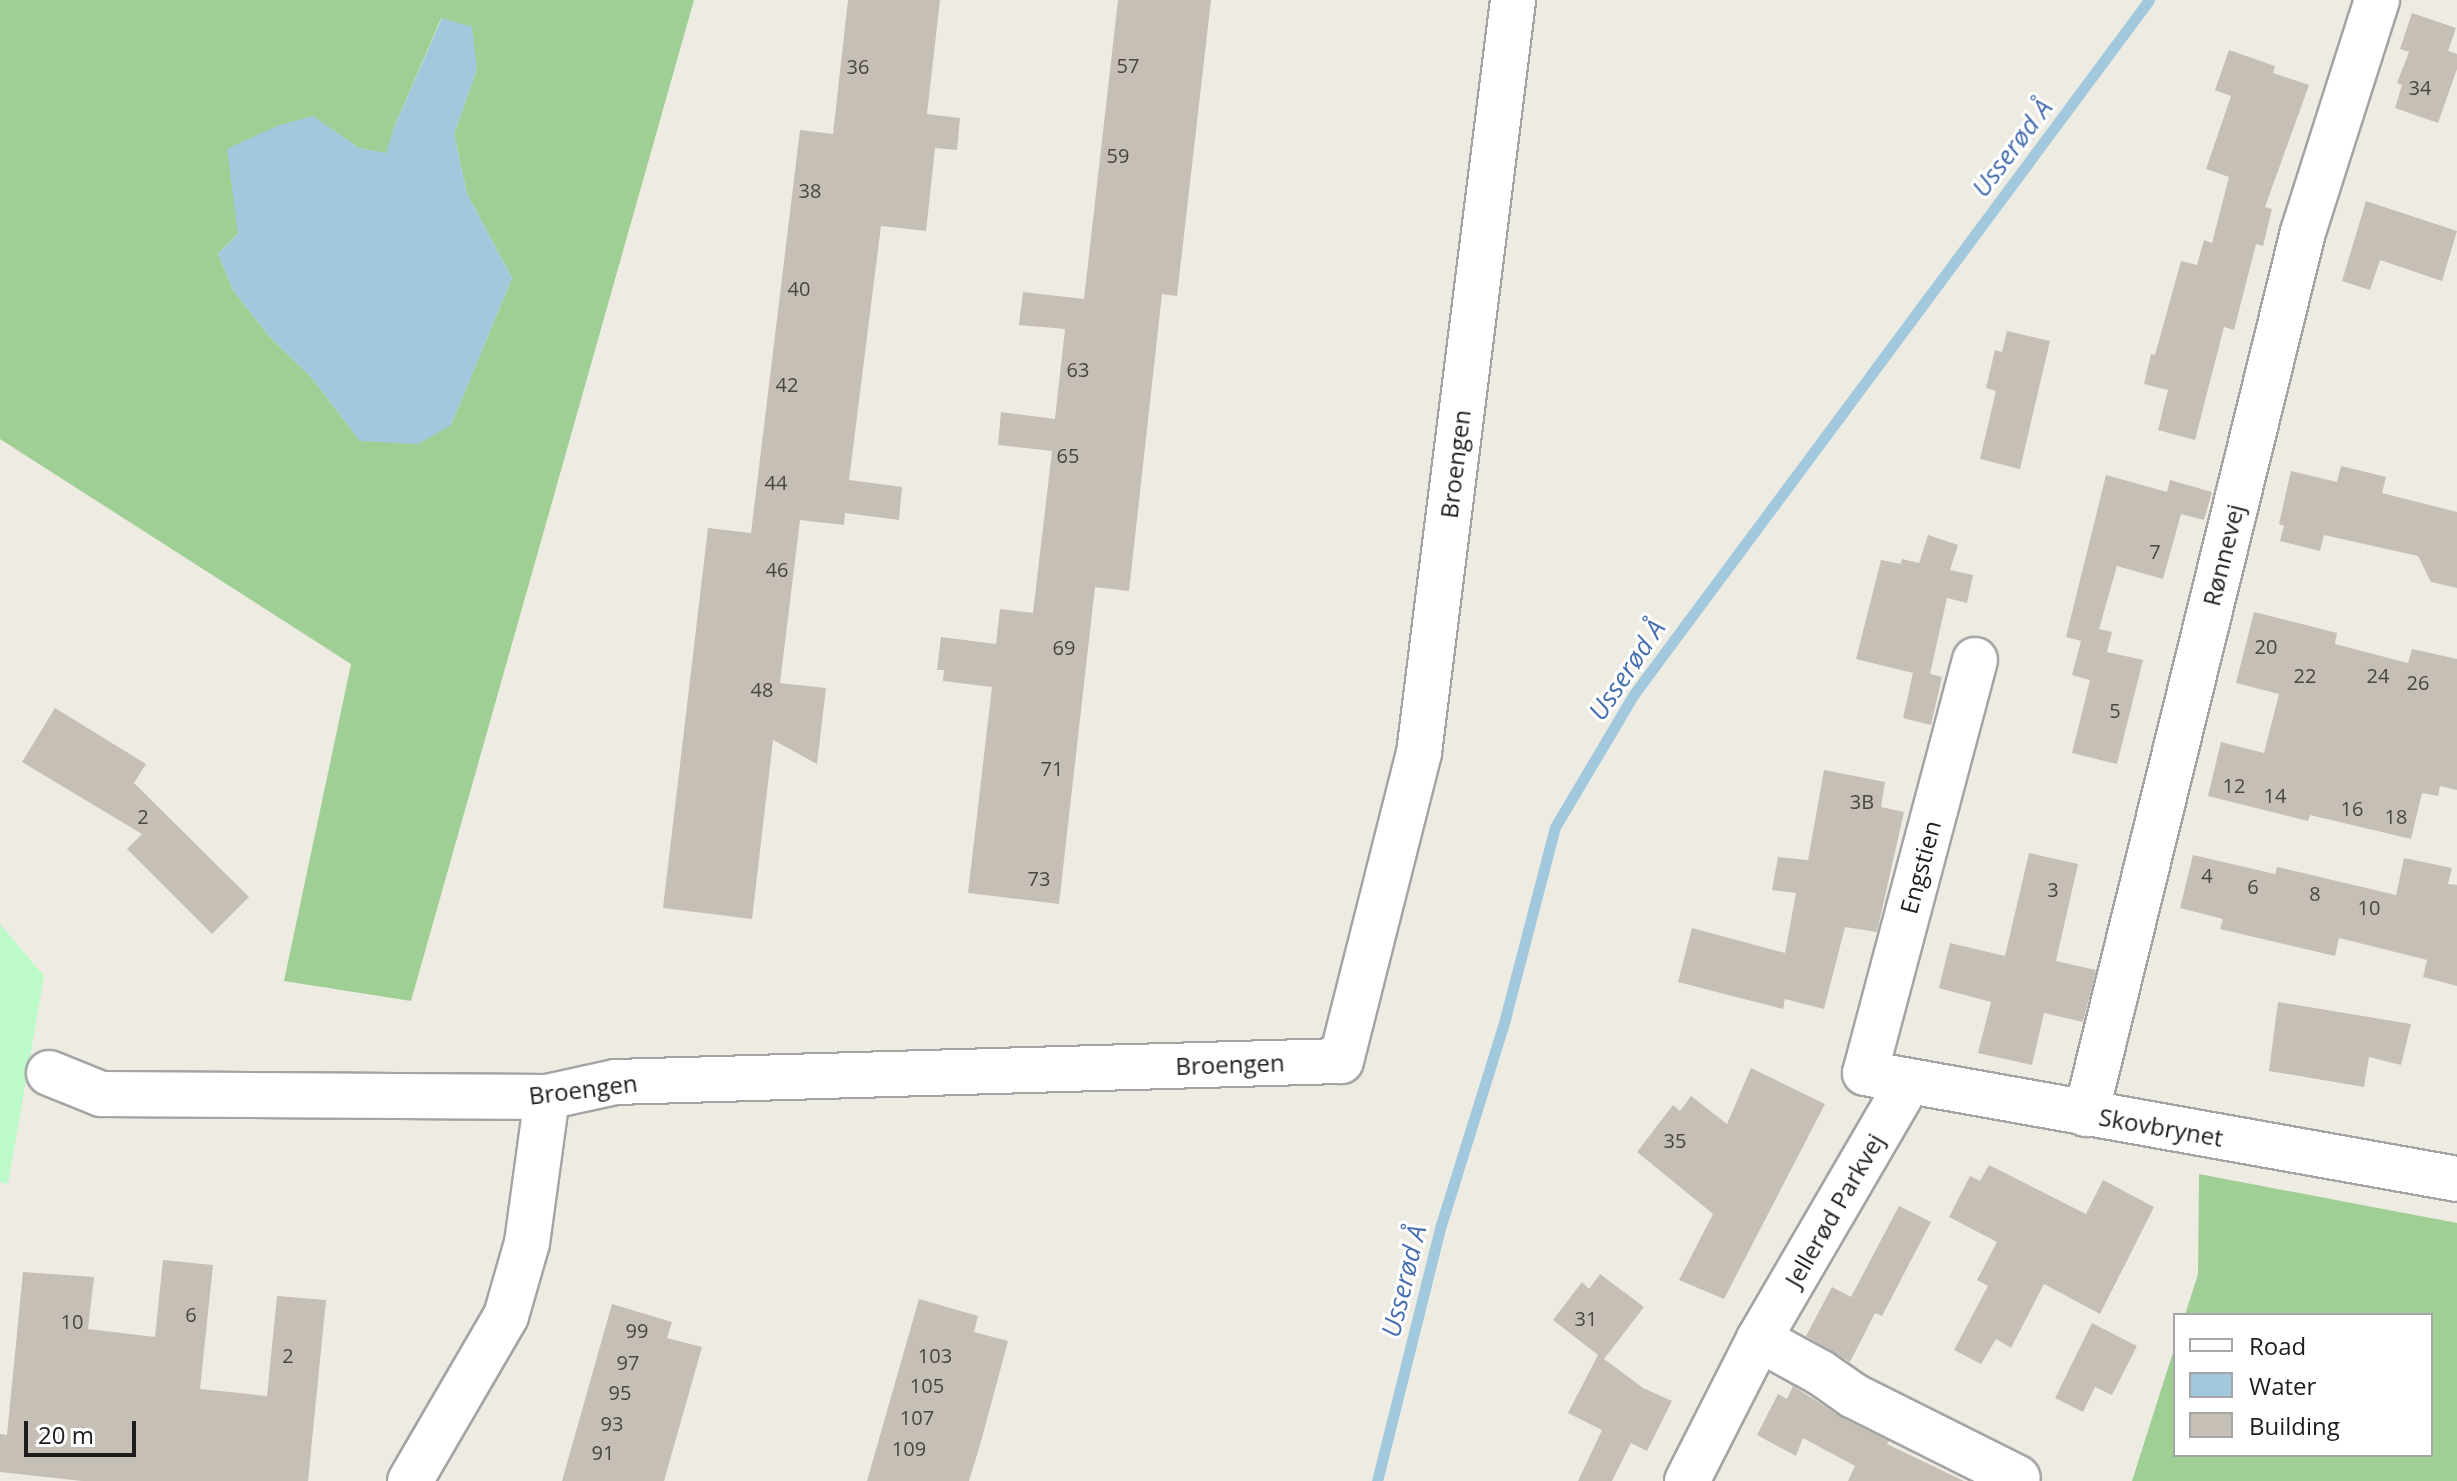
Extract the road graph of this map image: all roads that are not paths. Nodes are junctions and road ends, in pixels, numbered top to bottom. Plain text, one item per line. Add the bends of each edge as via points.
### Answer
1 (1513, 0) edge
2 (2377, 0) edge
3 (1975, 660) dead end
4 (49, 1073) dead end
5 (1865, 1073) joint
6 (1909, 1081) junction
7 (547, 1097) junction
8 (2086, 1114) junction
9 (2457, 1179) edge
10 (1759, 1339) junction
11 (2018, 1478) dead end
12 (410, 1481) edge
13 (1687, 1481) edge

1 - 7 street, Broengen via 1419,753 1341,1061 615,1082
2 - 8 street, Rønnevej via 2303,232
3 - 5 street, Engstien
4 - 7 street, Broengen via 101,1094
5 - 6 street, Skovbrynet
6 - 8 street, Skovbrynet
6 - 10 street, Jellerød Parkvej
7 - 12 street via 527,1243 506,1316
8 - 9 street, Skovbrynet
10 - 11 street via 1854,1396
10 - 13 street, Jellerød Parkvej

